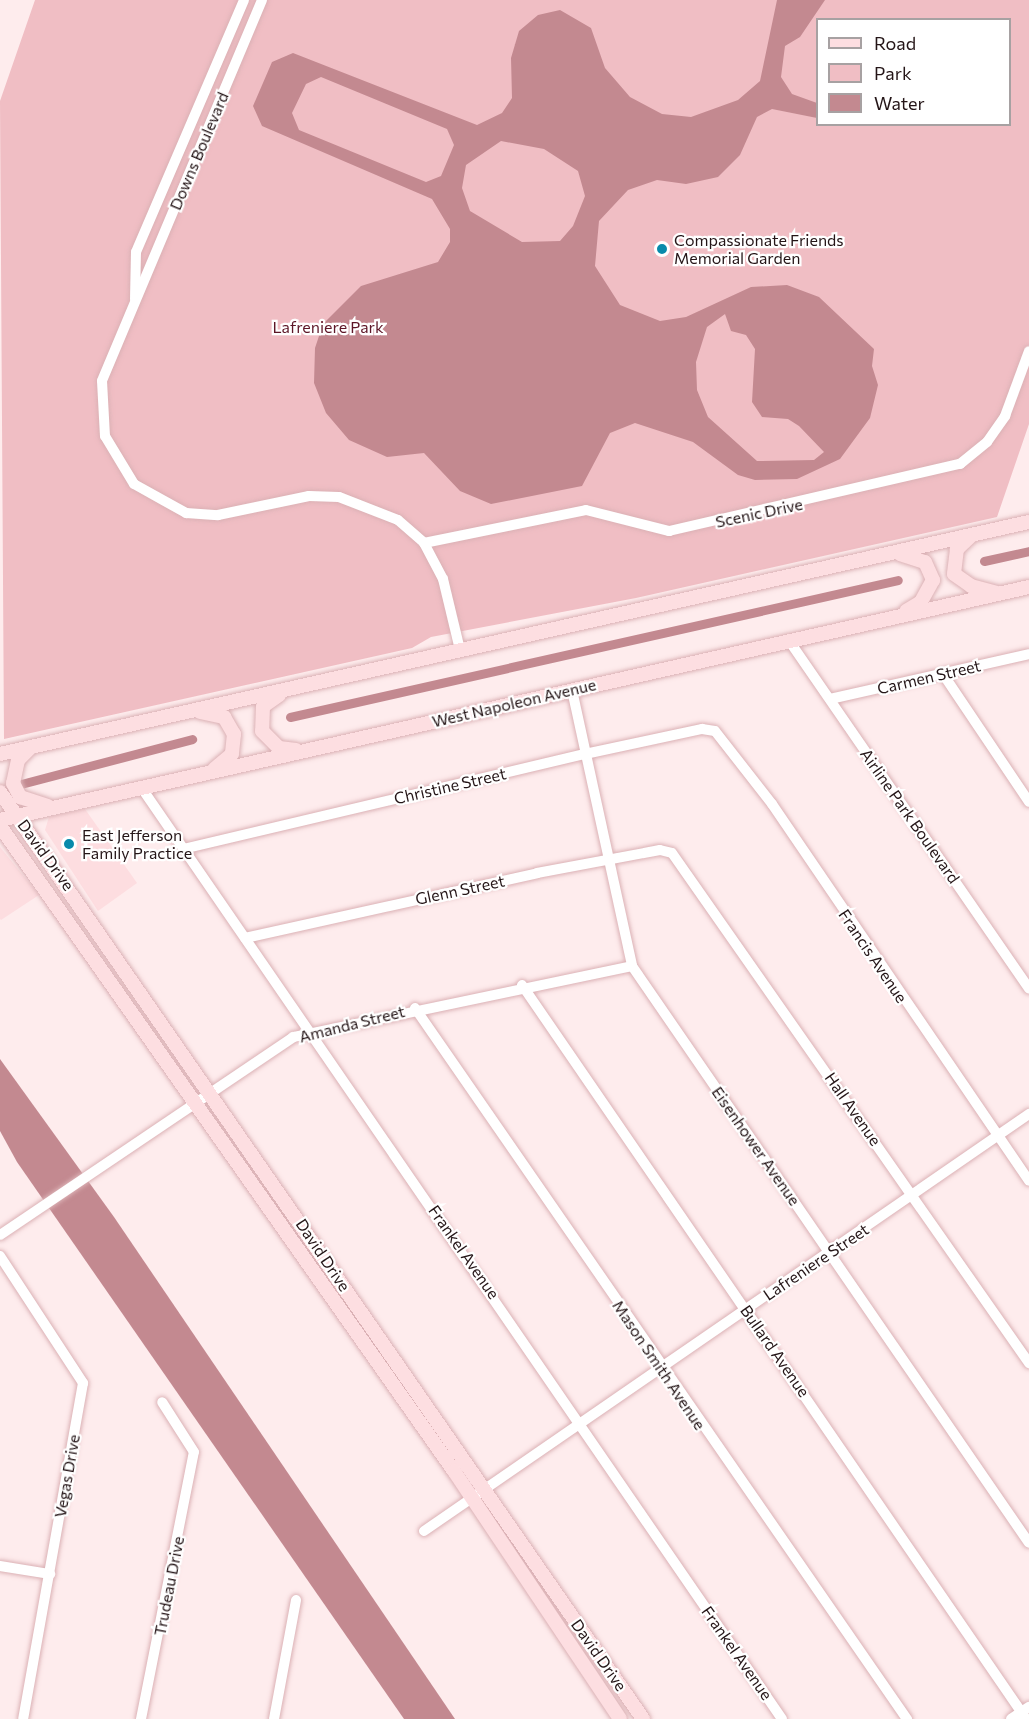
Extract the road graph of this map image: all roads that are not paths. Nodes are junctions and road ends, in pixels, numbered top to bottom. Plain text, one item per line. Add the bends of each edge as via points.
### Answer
1 (244, 0) edge
2 (262, 0) edge
3 (135, 302) junction
4 (1029, 351) edge
5 (1029, 522) edge
6 (972, 535) junction
7 (424, 543) junction
8 (893, 553) junction
9 (1029, 587) edge
10 (1000, 594) junction
11 (894, 618) junction
12 (790, 642) junction
13 (460, 650) junction
14 (1029, 654) edge
15 (943, 674) junction
16 (288, 689) junction
17 (572, 690) junction
18 (830, 699) junction
19 (191, 711) junction
20 (716, 732) joint
21 (31, 747) junction
22 (304, 750) junction
23 (0, 754) edge
24 (585, 754) junction
25 (210, 772) junction
26 (141, 787) junction
27 (0, 792) edge
28 (1029, 802) edge
29 (55, 806) junction
30 (17, 816) junction
31 (0, 820) edge
32 (0, 826) edge
33 (183, 849) junction
34 (675, 856) joint
35 (610, 860) junction
36 (245, 938) junction
37 (632, 966) junction
38 (522, 985) junction
39 (1029, 989) edge
40 (415, 1008) junction
41 (310, 1031) junction
42 (211, 1091) junction
43 (194, 1099) junction
44 (1029, 1114) edge
45 (998, 1136) junction
46 (1029, 1181) edge
47 (913, 1195) junction
48 (0, 1235) edge
49 (830, 1252) junction
50 (0, 1256) edge
51 (349, 1292) junction
52 (334, 1302) junction
53 (746, 1309) junction
54 (1029, 1363) edge
55 (661, 1369) junction
56 (162, 1402) dead end
57 (580, 1425) junction
58 (484, 1489) junction
59 (471, 1498) junction
60 (424, 1531) dead end
61 (1029, 1543) edge
62 (0, 1566) edge
63 (50, 1574) junction
64 (296, 1600) dead end
65 (1025, 1713) edge
66 (23, 1719) edge
67 (141, 1719) edge
68 (274, 1719) edge
69 (620, 1719) edge
70 (643, 1719) edge
71 (782, 1719) edge
72 (907, 1719) edge
73 (1011, 1719) edge

1 - 3 street, Downs Boulevard via 136,252
2 - 3 street, Downs Boulevard
3 - 7 street, Downs Boulevard via 102,381 100,416 113,457 147,496 199,515 309,496 339,496 395,518
4 - 7 street, Scenic Drive via 1005,416 987,442 960,464 669,531 586,510
5 - 6 main road
6 - 8 main road
6 - 10 main road via 957,549 954,574 971,586
7 - 13 street, Downs Boulevard via 443,579
8 - 11 main road via 925,562 933,580 921,602
8 - 13 main road
9 - 10 main road, West Napoleon Avenue
10 - 11 main road, West Napoleon Avenue
11 - 12 main road, West Napoleon Avenue
12 - 17 main road, West Napoleon Avenue
12 - 18 street, Airline Park Boulevard
13 - 16 main road
14 - 15 street, Carmen Street
15 - 18 street, Carmen Street
15 - 28 street
16 - 19 main road
16 - 22 main road via 263,706 262,730 279,748
17 - 22 main road, West Napoleon Avenue
17 - 24 street, Eisenhower Avenue
18 - 39 street, Airline Park Boulevard
19 - 21 main road
19 - 25 main road via 224,717 234,734 232,754
20 - 24 street, Christine Street via 702,729
20 - 45 street, Francis Avenue via 772,804
21 - 23 main road
21 - 29 main road via 18,760 13,783 31,804
22 - 25 main road, West Napoleon Avenue
24 - 33 street, Christine Street
24 - 35 street, Eisenhower Avenue
25 - 26 main road, West Napoleon Avenue
26 - 29 main road, West Napoleon Avenue
26 - 33 street, Frankel Avenue
27 - 30 main road, David Drive
29 - 30 main road, West Napoleon Avenue
30 - 31 main road, West Napoleon Avenue
30 - 42 main road, David Drive
32 - 43 main road, David Drive
33 - 36 street, Frankel Avenue
34 - 35 street, Glenn Street via 660,850
34 - 47 street, Hall Avenue
35 - 36 street, Glenn Street
35 - 37 street, Eisenhower Avenue
36 - 41 street, Frankel Avenue
37 - 38 street, Amanda Street
37 - 49 street, Eisenhower Avenue
38 - 40 street, Amanda Street
38 - 53 street, Bullard Avenue
40 - 41 street, Amanda Street
40 - 55 street, Mason Smith Avenue
41 - 42 street, Amanda Street
41 - 57 street, Frankel Avenue
42 - 43 street, Amanda Street
42 - 51 main road, David Drive
43 - 48 street, Amanda Street
43 - 52 main road, David Drive
44 - 45 street, Lafreniere Street
45 - 46 street, Francis Avenue
45 - 47 street, Lafreniere Street
47 - 49 street, Lafreniere Street
47 - 54 street, Hall Avenue
49 - 53 street, Lafreniere Street
49 - 61 street, Eisenhower Avenue
50 - 63 street, Vegas Drive via 84,1383
51 - 52 main road
51 - 58 main road, David Drive
52 - 59 main road, David Drive
53 - 55 street, Lafreniere Street
53 - 65 street, Bullard Avenue
55 - 57 street, Lafreniere Street
55 - 72 street, Mason Smith Avenue
56 - 67 street, Trudeau Drive via 194,1452
57 - 58 street, Lafreniere Street
57 - 71 street, Frankel Avenue
58 - 59 street, Lafreniere Street
58 - 70 main road, David Drive
59 - 60 street, Lafreniere Street
59 - 69 main road, David Drive
62 - 63 street
63 - 66 street, Vegas Drive
64 - 68 street
65 - 73 street

